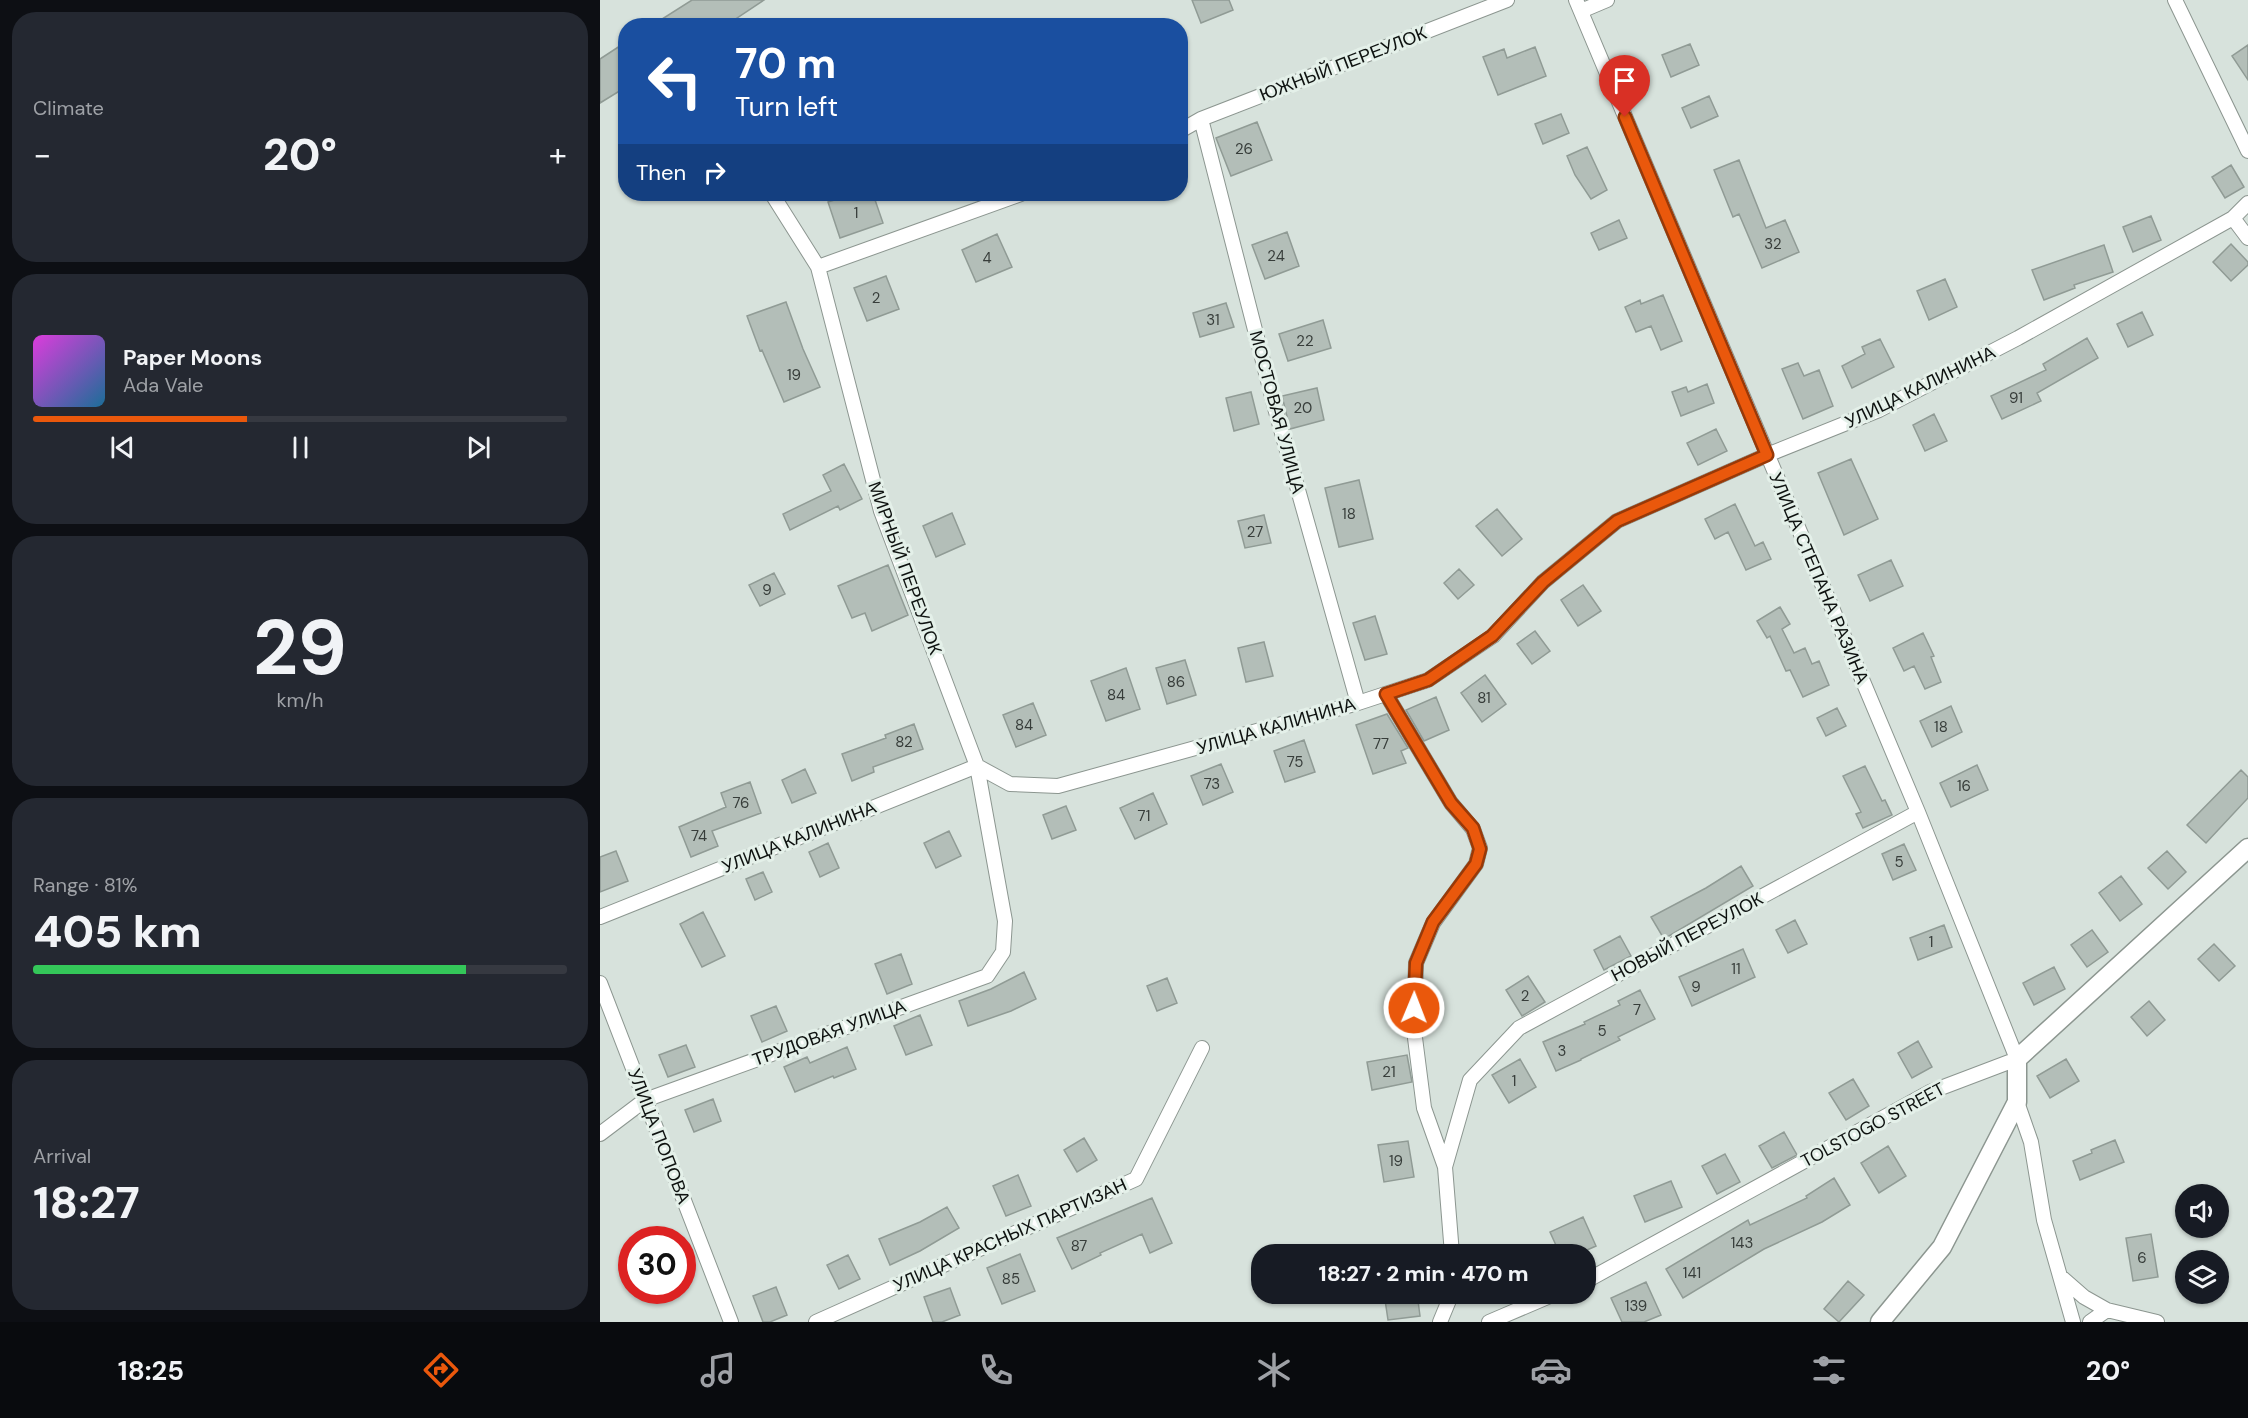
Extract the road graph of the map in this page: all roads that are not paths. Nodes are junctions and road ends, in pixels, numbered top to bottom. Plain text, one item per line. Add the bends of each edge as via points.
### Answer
1 (1507, 0) edge
2 (1607, 0) edge
3 (2175, 0) edge
4 (1579, 6) edge
5 (1201, 119) junction
6 (1188, 126) edge
7 (2248, 151) edge
8 (776, 201) edge
9 (1002, 201) edge
10 (2248, 203) edge
11 (2234, 218) junction
12 (2248, 238) edge
13 (818, 267) junction
14 (1767, 455) junction
15 (1386, 694) junction
16 (1358, 703) junction
17 (977, 766) junction
18 (1918, 812) junction
19 (2248, 848) edge
20 (600, 917) edge
21 (1003, 952) joint
22 (600, 984) edge
23 (1202, 1048) dead end
24 (2017, 1059) junction
25 (645, 1100) junction
26 (2017, 1102) junction
27 (600, 1134) edge
28 (1445, 1167) junction
29 (1451, 1244) edge
30 (1596, 1276) edge
31 (2060, 1276) junction
32 (1447, 1304) edge
33 (1531, 1304) edge
34 (2107, 1310) junction
35 (731, 1322) edge
36 (816, 1322) edge
37 (1440, 1322) edge
38 (1489, 1322) edge
39 (1880, 1322) edge
40 (2073, 1322) edge
41 (2090, 1322) edge
42 (2157, 1322) edge

1 - 5 street, ЮЖНЫЙ ПЕРЕУЛОК
2 - 4 street
3 - 7 street
4 - 14 street, УЛИЦА СТЕПАНА РАЗИНА
5 - 6 street, ЮЖНЫЙ ПЕРЕУЛОК
5 - 16 street, МОСТОВАЯ УЛИЦА via 1275,408
8 - 13 street, МИРНЫЙ ПЕРЕУЛОК
9 - 13 street
10 - 11 street, УЛИЦА КАЛИНИНА
11 - 12 street
11 - 14 street, УЛИЦА КАЛИНИНА via 1880,411
13 - 17 street, МИРНЫЙ ПЕРЕУЛОК via 881,511
14 - 15 street, УЛИЦА КАЛИНИНА via 1617,521 1543,582 1492,636 1428,680
14 - 18 street, УЛИЦА СТЕПАНА РАЗИНА
15 - 16 street, УЛИЦА КАЛИНИНА
15 - 28 street via 1451,803 1473,828 1480,849 1476,864 1433,922 1416,963 1414,1030 1424,1108
16 - 17 street, УЛИЦА КАЛИНИНА via 1059,786 1010,784
17 - 20 street, УЛИЦА КАЛИНИНА
17 - 21 street, МИРНЫЙ ПЕРЕУЛОК via 1005,921
18 - 24 street, УЛИЦА СТЕПАНА РАЗИНА
18 - 28 street, НОВЫЙ ПЕРЕУЛОК via 1519,1028 1470,1080
19 - 24 main road, TOLSTOGO STREET
21 - 25 street, ТРУДОВАЯ УЛИЦА via 987,976
22 - 25 street, УЛИЦА ПОПОВА
23 - 36 street, УЛИЦА КРАСНЫХ ПАРТИЗАН via 1136,1179
24 - 26 main road
24 - 30 street, TOLSTOGO STREET via 1930,1092
25 - 27 street, ТРУДОВАЯ УЛИЦА
25 - 35 street, УЛИЦА ПОПОВА
26 - 31 street via 2031,1142 2044,1220
26 - 39 main road via 1942,1247
28 - 29 street
31 - 34 street
31 - 40 street
32 - 37 street
33 - 38 street
34 - 41 street
34 - 42 street

